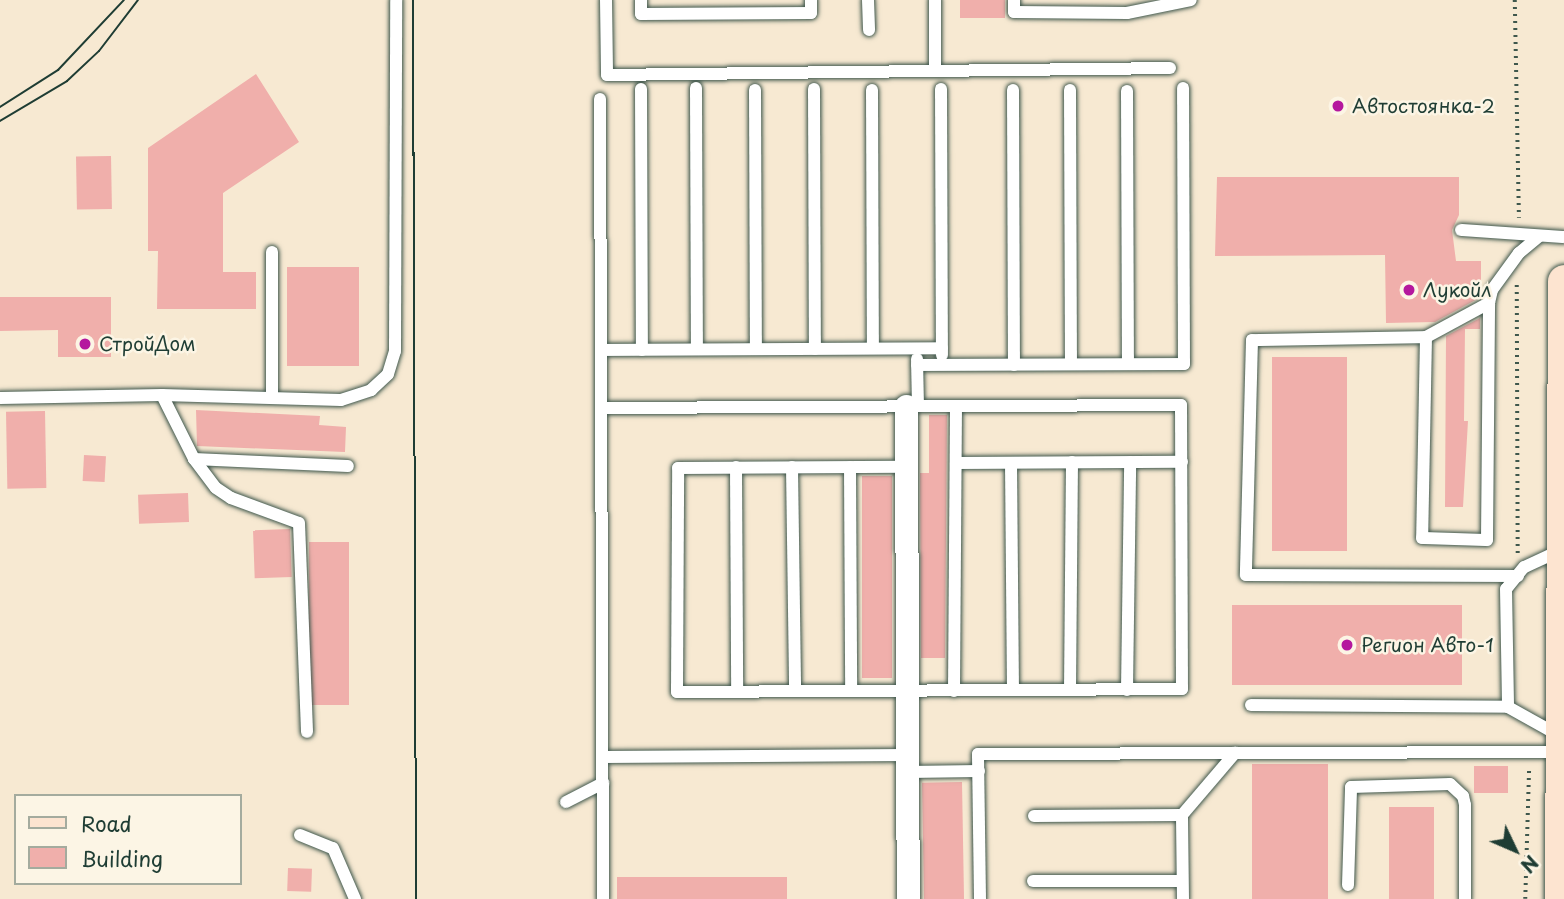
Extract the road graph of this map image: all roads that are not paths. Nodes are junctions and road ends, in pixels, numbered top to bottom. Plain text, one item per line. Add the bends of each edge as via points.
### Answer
1 (396, 0) edge
2 (606, 0) edge
3 (641, 0) edge
4 (697, 0) edge
5 (811, 0) edge
6 (868, 0) edge
7 (935, 0) edge
8 (1014, 0) edge
9 (1191, 0) edge
10 (1070, 6) edge
11 (1127, 6) edge
12 (754, 7) edge
13 (697, 14) junction
14 (869, 30) dead end
15 (1170, 68) dead end
16 (935, 71) junction
17 (696, 88) dead end
18 (1184, 88) dead end
19 (641, 89) dead end
20 (814, 89) dead end
21 (941, 89) dead end
22 (755, 90) dead end
23 (872, 90) dead end
24 (1013, 90) dead end
25 (1070, 90) dead end
26 (1127, 91) dead end
27 (600, 99) dead end
28 (1461, 230) dead end
29 (1539, 236) junction
30 (1564, 237) edge
31 (272, 252) dead end
32 (1564, 281) edge
33 (1489, 303) junction
34 (1426, 337) junction
35 (873, 348) junction
36 (917, 348) junction
37 (942, 348) junction
38 (697, 349) junction
39 (756, 349) junction
40 (815, 349) junction
41 (601, 350) junction
42 (642, 350) junction
43 (1128, 364) junction
44 (917, 365) junction
45 (942, 365) junction
46 (1014, 365) junction
47 (1071, 365) junction
48 (162, 395) junction
49 (0, 398) edge
50 (272, 398) junction
51 (912, 406) junction
52 (956, 406) junction
53 (601, 408) junction
54 (194, 459) junction
55 (1072, 462) junction
56 (1130, 462) junction
57 (1182, 462) junction
58 (956, 463) junction
59 (1011, 463) junction
60 (348, 466) dead end
61 (736, 467) junction
62 (793, 467) junction
63 (850, 467) junction
64 (906, 467) junction
65 (1562, 550) junction
66 (1518, 576) junction
67 (1013, 690) junction
68 (1070, 690) junction
69 (1126, 690) junction
70 (795, 691) junction
71 (851, 691) junction
72 (907, 691) junction
73 (954, 691) junction
74 (737, 692) junction
75 (1251, 705) dead end
76 (1507, 706) junction
77 (307, 732) dead end
78 (1560, 744) junction
79 (1236, 753) junction
80 (603, 757) junction
81 (908, 764) junction
82 (979, 771) junction
83 (603, 783) junction
84 (566, 802) dead end
85 (1182, 815) junction
86 (1034, 816) dead end
87 (300, 835) dead end
88 (1562, 879) edge
89 (1034, 881) dead end
90 (1182, 881) junction
91 (1348, 885) dead end
92 (355, 899) edge
93 (603, 899) edge
94 (908, 899) edge
95 (980, 899) edge
96 (1183, 899) edge
97 (1465, 899) edge

1 - 50 lane via 395,351 388,374 372,390 341,400
2 - 16 lane via 607,75
3 - 13 lane via 641,15
4 - 13 lane
5 - 12 lane via 811,13
6 - 14 lane
7 - 16 lane
8 - 10 lane via 1014,12
9 - 11 lane
10 - 11 lane
12 - 13 lane
15 - 16 lane
17 - 38 lane
18 - 43 lane via 1184,364
19 - 42 lane
20 - 40 lane
21 - 37 lane
22 - 39 lane
23 - 35 lane
24 - 46 lane
25 - 47 lane
26 - 43 lane
27 - 41 lane
28 - 29 lane
29 - 30 lane
29 - 33 lane via 1518,253 1492,290
31 - 50 lane
32 - 65 street
33 - 34 lane
33 - 34 lane via 1488,540 1422,538
34 - 66 lane via 1252,340 1246,575
35 - 36 lane
35 - 40 lane
36 - 37 lane
36 - 44 lane
37 - 45 lane
38 - 39 lane
38 - 42 lane
39 - 40 lane
41 - 42 lane
41 - 53 lane
43 - 47 lane
44 - 45 lane
44 - 51 lane
45 - 46 lane
46 - 47 lane
48 - 49 lane
48 - 50 lane
48 - 54 lane
51 - 52 lane
51 - 53 lane
51 - 64 street
52 - 57 lane via 1181,405
52 - 58 lane
53 - 80 lane
54 - 60 lane
54 - 77 lane via 216,488 231,498 299,523
55 - 56 lane
55 - 59 lane
55 - 68 lane
56 - 57 lane
56 - 69 lane
57 - 69 lane via 1182,689
58 - 59 lane
58 - 73 lane
59 - 67 lane
61 - 62 lane
61 - 74 lane
61 - 74 lane via 678,468 677,692
62 - 63 lane
62 - 70 lane
63 - 64 lane
63 - 71 lane
64 - 72 street
65 - 66 lane via 1524,567
65 - 78 street
66 - 76 lane via 1506,589
67 - 68 lane
67 - 73 lane
68 - 69 lane
70 - 71 lane
70 - 74 lane
71 - 72 lane
72 - 73 lane
72 - 81 street
75 - 76 lane
76 - 78 lane
78 - 79 lane
78 - 88 street
79 - 82 lane via 978,754
79 - 85 lane
80 - 81 lane
80 - 83 lane
81 - 82 lane
81 - 94 street
82 - 95 lane
83 - 84 lane
83 - 93 lane
85 - 86 lane
85 - 90 lane
87 - 92 lane via 333,848
89 - 90 lane
90 - 96 lane
91 - 97 lane via 1351,788 1450,784 1463,796 1465,805

